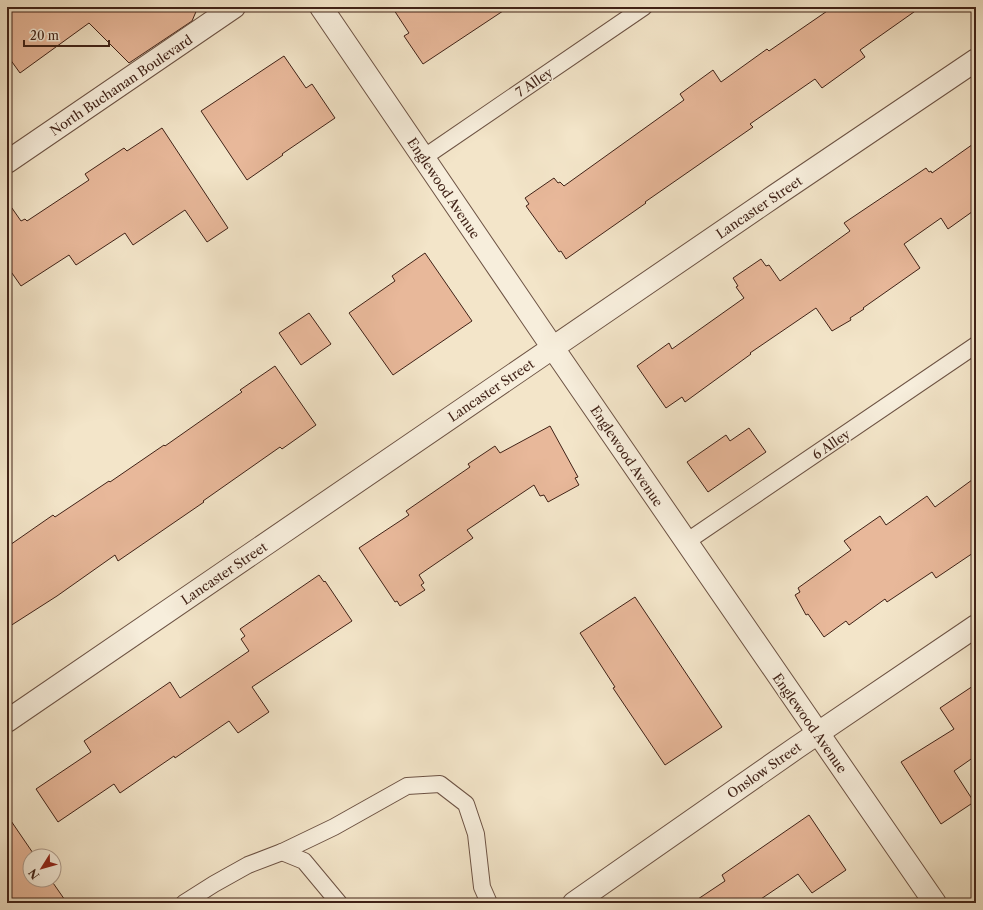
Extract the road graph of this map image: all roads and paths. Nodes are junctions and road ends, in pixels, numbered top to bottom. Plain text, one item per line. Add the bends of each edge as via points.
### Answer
1 (234, 7) edge
2 (321, 7) edge
3 (644, 7) edge
4 (976, 60) edge
5 (423, 158) junction
6 (7, 162) edge
7 (976, 345) edge
8 (553, 348) junction
9 (686, 542) junction
10 (976, 626) edge
11 (7, 721) edge
12 (818, 733) junction
13 (282, 852) junction
14 (184, 903) edge
15 (339, 903) edge
16 (489, 903) edge
17 (574, 903) edge
18 (935, 903) edge

1 - 6 street, North Buchanan Boulevard
2 - 5 street, Englewood Avenue
3 - 5 lane, 7 Alley
4 - 8 street, Lancaster Street
5 - 8 street, Englewood Avenue
7 - 9 lane, 6 Alley
8 - 9 street, Englewood Avenue
8 - 11 street, Lancaster Street
9 - 12 street, Englewood Avenue
10 - 12 street, Onslow Street
12 - 17 street, Onslow Street
12 - 18 street, Englewood Avenue
13 - 14 lane via 248,865
13 - 15 lane via 304,861
13 - 16 lane via 334,827 407,786 440,784 466,804 476,834 482,887

